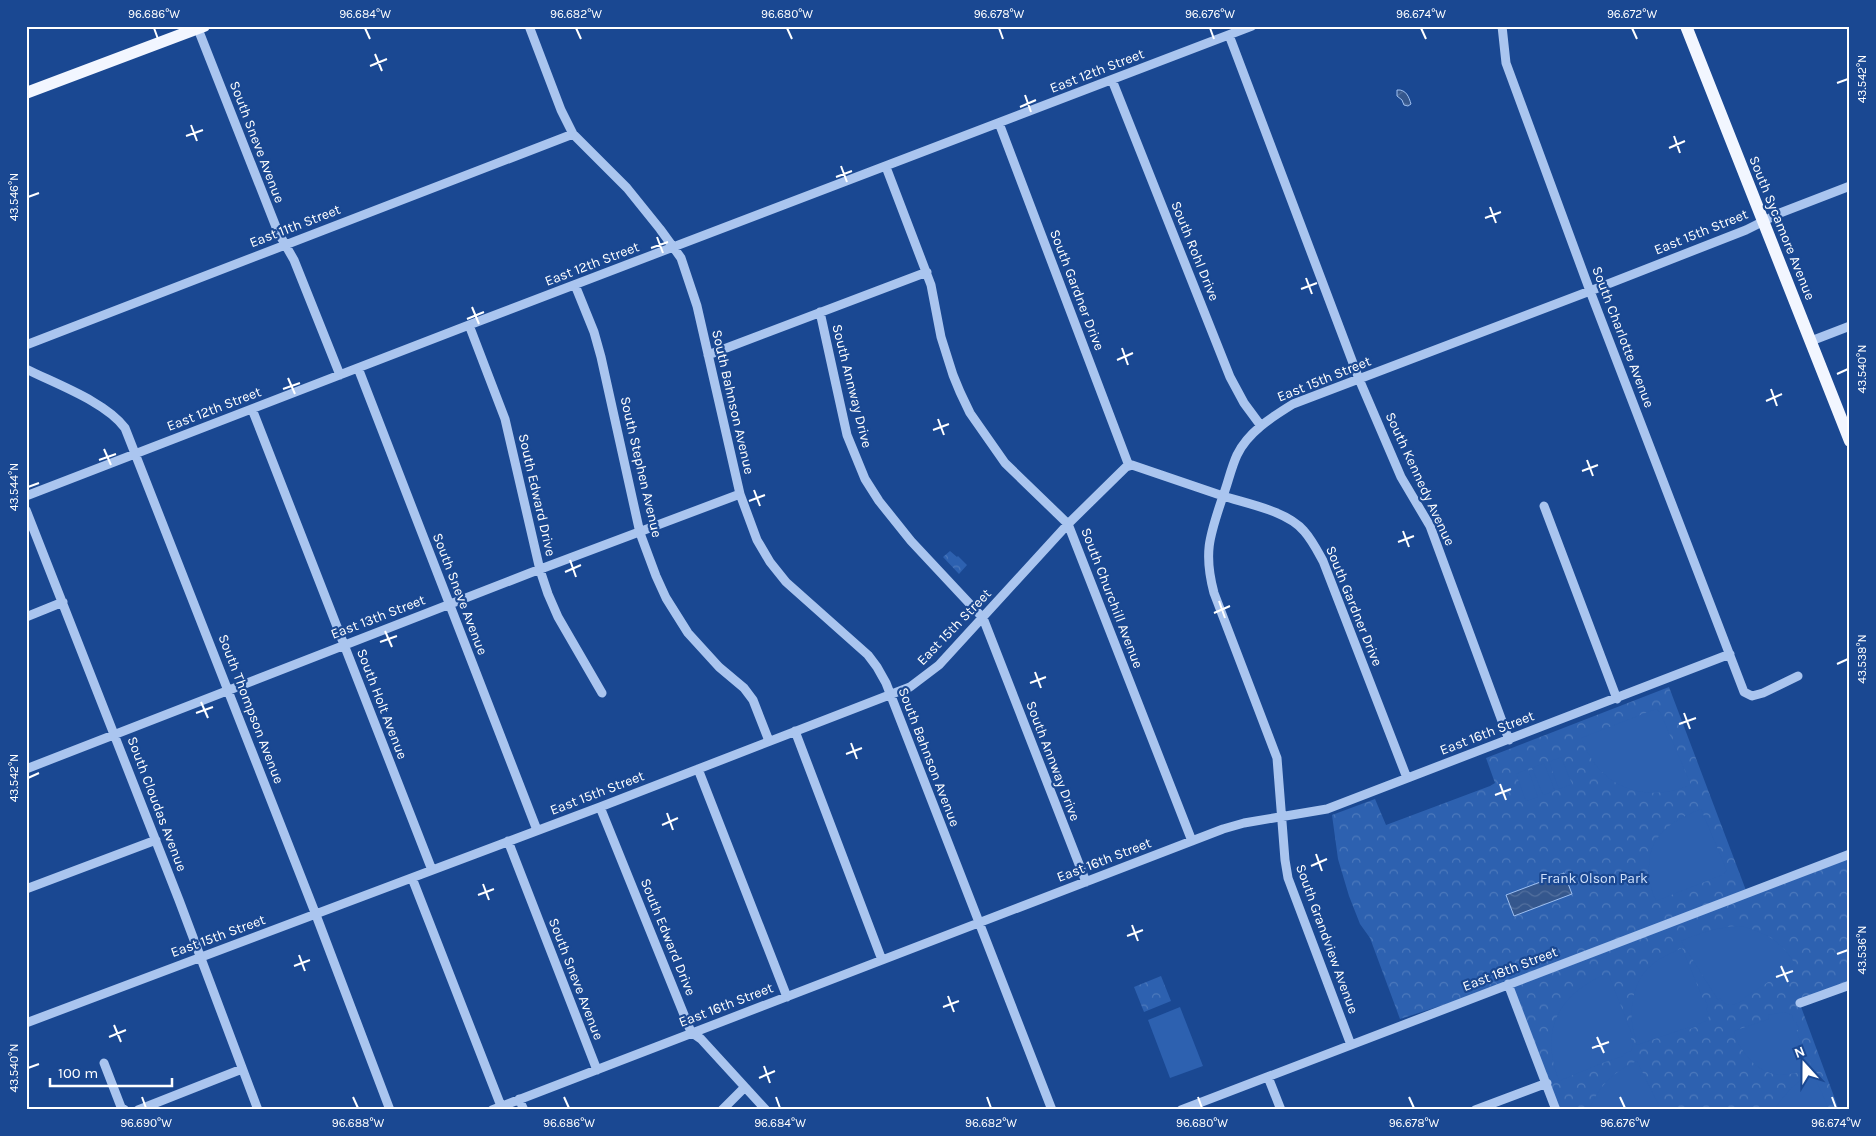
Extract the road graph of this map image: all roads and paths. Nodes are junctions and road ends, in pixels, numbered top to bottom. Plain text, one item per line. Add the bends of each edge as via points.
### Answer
1 (529, 26) edge
2 (1252, 26) edge
3 (1502, 26) edge
4 (201, 27) edge
5 (1686, 27) edge
6 (1229, 35) junction
7 (1112, 80) junction
8 (26, 93) edge
9 (999, 123) junction
10 (574, 134) junction
11 (886, 167) junction
12 (1850, 186) edge
13 (1762, 222) junction
14 (285, 245) junction
15 (674, 247) junction
16 (927, 272) junction
17 (575, 285) junction
18 (1590, 291) junction
19 (820, 312) junction
20 (468, 325) junction
21 (1850, 326) edge
22 (1811, 341) junction
23 (26, 344) edge
24 (708, 356) junction
25 (358, 368) junction
26 (26, 369) edge
27 (340, 375) junction
28 (1359, 379) junction
29 (252, 409) junction
30 (1261, 426) junction
31 (1850, 441) edge
32 (136, 454) junction
33 (1129, 466) junction
34 (740, 494) junction
35 (26, 496) edge
36 (1223, 496) junction
37 (1544, 506) dead end
38 (26, 510) edge
39 (1068, 524) junction
40 (640, 533) junction
41 (540, 570) junction
42 (63, 602) junction
43 (449, 605) junction
44 (26, 617) edge
45 (983, 618) junction
46 (344, 645) junction
47 (1730, 654) junction
48 (1798, 676) dead end
49 (228, 690) junction
50 (602, 693) dead end
51 (890, 694) junction
52 (1617, 698) junction
53 (795, 731) junction
54 (115, 734) junction
55 (1509, 740) junction
56 (769, 741) junction
57 (26, 769) edge
58 (698, 769) junction
59 (1407, 778) junction
60 (600, 807) junction
61 (1282, 816) junction
62 (537, 830) junction
63 (156, 840) junction
64 (508, 841) junction
65 (1192, 841) junction
66 (1850, 854) edge
67 (432, 870) junction
68 (412, 878) junction
69 (1086, 882) junction
70 (26, 889) edge
71 (316, 915) junction
72 (979, 923) junction
73 (200, 957) junction
74 (882, 960) junction
75 (1508, 984) junction
76 (1850, 985) edge
77 (787, 997) junction
78 (1800, 1004) dead end
79 (26, 1023) edge
80 (692, 1032) junction
81 (1351, 1045) junction
82 (104, 1063) dead end
83 (242, 1069) junction
84 (597, 1070) junction
85 (1268, 1077) junction
86 (1546, 1083) junction
87 (744, 1088) junction
88 (520, 1099) junction
89 (496, 1108) edge
90 (125, 1110) edge
91 (138, 1110) edge
92 (258, 1110) edge
93 (390, 1110) edge
94 (524, 1110) edge
95 (722, 1110) edge
96 (766, 1110) edge
97 (1052, 1110) edge
98 (1181, 1110) edge
99 (1281, 1110) edge
100 (1475, 1110) edge
101 (1556, 1110) edge

1 - 10 street, South Bahnson Avenue via 561,110
2 - 6 street, East 12th Street
3 - 18 street, South Charlotte Avenue via 1506,63
4 - 8 main road
4 - 14 street, South Sneve Avenue
5 - 13 main road, South Sycamore Avenue
6 - 7 street, East 12th Street
6 - 28 street, South Kennedy Avenue
7 - 9 street, East 12th Street
7 - 30 street, South Rohl Drive via 1230,377
9 - 11 street, East 12th Street
9 - 33 street, South Gardner Drive
10 - 14 street, East 11th Street
10 - 15 street, South Bahnson Avenue via 621,182
11 - 15 street, East 12th Street
11 - 16 street, South Churchill Avenue
12 - 13 street, East 15th Street
13 - 18 street, East 15th Street
13 - 22 main road, South Sycamore Avenue
14 - 23 street, East 11th Street
14 - 27 street, South Sneve Avenue
15 - 17 street, East 12th Street
15 - 24 street, South Bahnson Avenue via 693,290
16 - 19 street
16 - 39 street, South Churchill Avenue via 948,359 970,413 1005,463
17 - 20 street, East 12th Street
17 - 40 street, South Stephen Avenue via 601,357
18 - 28 street, East 15th Street
18 - 47 street, South Charlotte Avenue
19 - 24 street
19 - 45 street, South Annway Drive via 847,435 865,479 911,541
20 - 25 street, East 12th Street
20 - 41 street, South Edward Drive via 505,419
21 - 22 street
22 - 31 main road, South Sycamore Avenue
24 - 34 street, South Bahnson Avenue
25 - 27 street, East 12th Street
25 - 43 street, South Sneve Avenue
26 - 32 street, South Thompson Avenue via 106,408 125,428
27 - 29 street, East 12th Street
28 - 30 street, East 15th Street via 1293,404
28 - 55 street, South Kennedy Avenue via 1401,477 1430,526
29 - 32 street, East 12th Street
29 - 46 street, South Holt Avenue
30 - 36 street, East 15th Street via 1237,455
32 - 35 street, East 12th Street
32 - 49 street, South Thompson Avenue
33 - 36 street
33 - 39 street, East 15th Street
34 - 40 street, East 13th Street
34 - 51 street, South Bahnson Avenue via 754,535 770,562 809,604 868,655
36 - 59 street, South Gardner Drive via 1283,515 1304,530 1314,544
36 - 61 street, South Grandview Avenue via 1208,546 1210,577 1277,758
37 - 52 street
38 - 42 street, South Cloudas Avenue
39 - 45 street, East 15th Street
39 - 65 street, South Churchill Avenue
40 - 41 street, East 13th Street
40 - 56 street, South Stephen Avenue via 656,576 688,633 744,688 753,700
41 - 43 street, East 13th Street
41 - 50 street, South Edward Drive via 558,617
42 - 44 street
42 - 54 street, South Cloudas Avenue
43 - 46 street, East 13th Street
43 - 62 street, South Sneve Avenue
45 - 51 street, East 15th Street via 939,665 910,687
45 - 69 street, South Annway Drive
46 - 49 street, East 13th Street
46 - 67 street, South Holt Avenue
47 - 48 street, South Charlotte Avenue via 1744,692 1752,696
47 - 52 street, East 16th Street
49 - 54 street, East 13th Street
49 - 71 street, South Thompson Avenue
51 - 53 street, East 15th Street
51 - 72 street, South Bahnson Avenue
52 - 55 street, East 16th Street
53 - 56 street, East 15th Street
53 - 74 street
54 - 57 street, East 13th Street
54 - 63 street, South Cloudas Avenue
55 - 59 street, East 16th Street
56 - 58 street, East 15th Street
58 - 60 street, East 15th Street
58 - 77 street
59 - 61 street, East 16th Street via 1327,809
60 - 62 street, East 15th Street
60 - 80 street, South Edward Drive
61 - 65 street, East 16th Street via 1237,825
61 - 81 street, South Grandview Avenue via 1288,878
62 - 64 street, East 15th Street
63 - 70 street
63 - 73 street, South Cloudas Avenue
64 - 67 street, East 15th Street
64 - 84 street, South Sneve Avenue
65 - 69 street, East 16th Street
66 - 75 street, East 18th Street
67 - 68 street, East 15th Street
68 - 71 street, East 15th Street
68 - 89 street
69 - 72 street, East 16th Street
71 - 73 street, East 15th Street
71 - 93 street, South Thompson Avenue
72 - 74 street, East 16th Street
72 - 97 street, South Bahnson Avenue
73 - 79 street, East 15th Street
73 - 83 street, South Cloudas Avenue
74 - 77 street, East 16th Street
75 - 81 street, East 18th Street
75 - 86 street
76 - 78 street
77 - 80 street, East 16th Street
80 - 84 street, East 16th Street
80 - 87 street, South Edward Drive
81 - 85 street, East 18th Street
82 - 90 street
83 - 91 street
83 - 92 street, South Cloudas Avenue
84 - 88 street, East 16th Street
85 - 98 street, East 18th Street
85 - 99 street
86 - 100 street
86 - 101 street
87 - 95 street
87 - 96 street, South Edward Drive
88 - 89 street, East 16th Street
88 - 94 street

